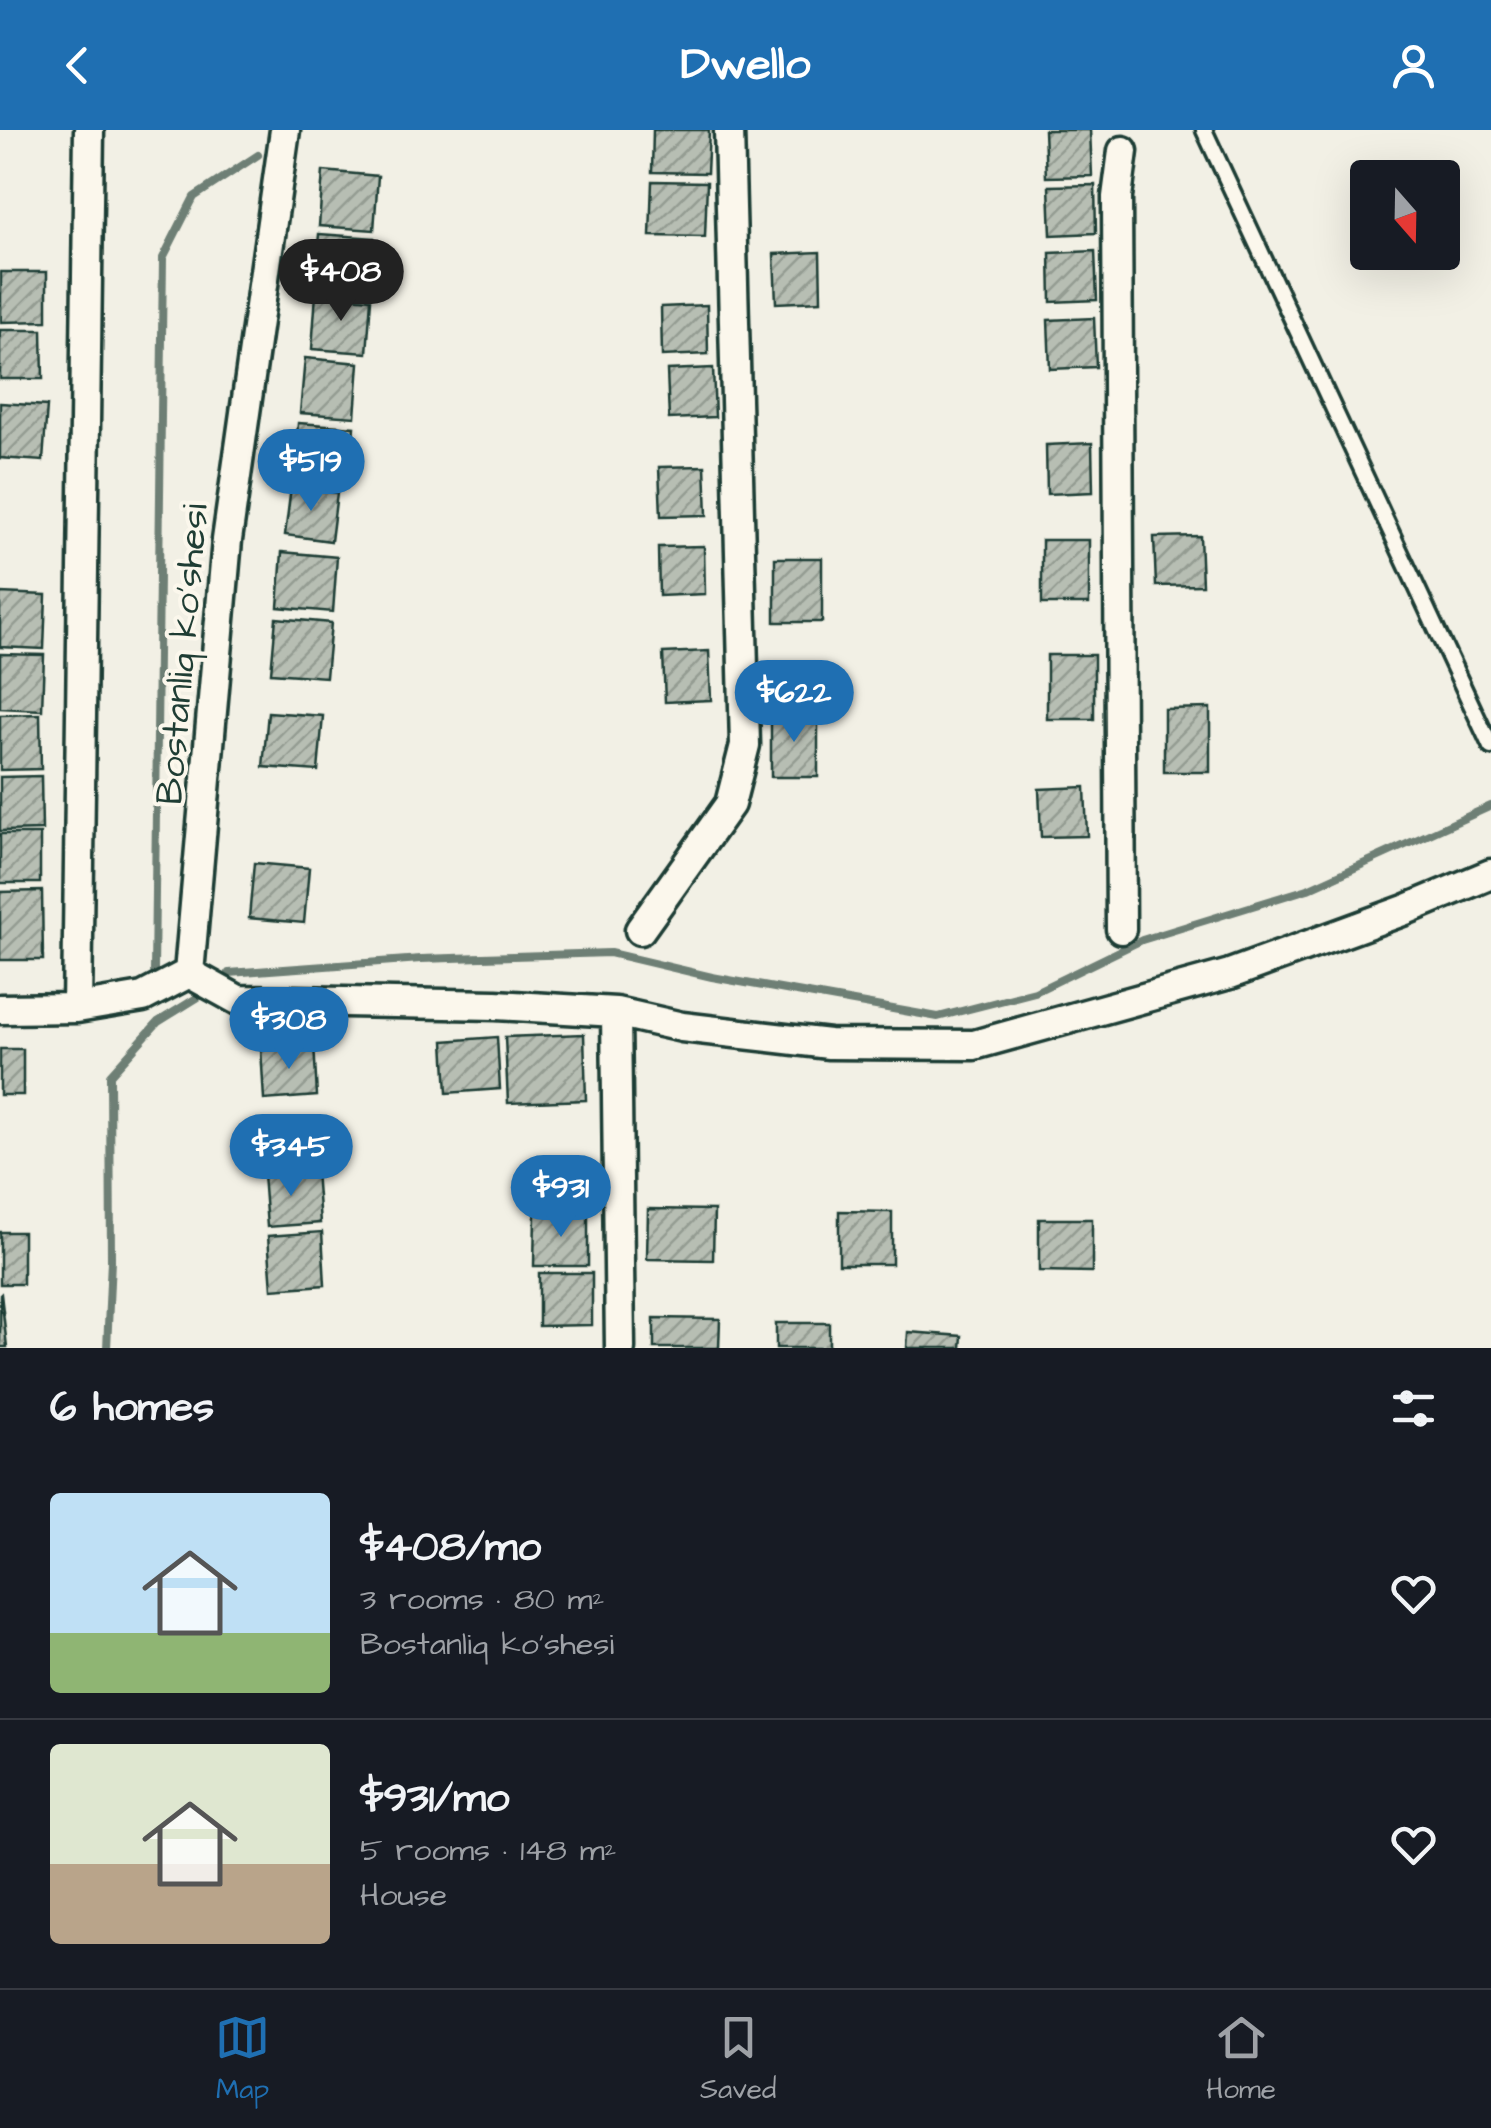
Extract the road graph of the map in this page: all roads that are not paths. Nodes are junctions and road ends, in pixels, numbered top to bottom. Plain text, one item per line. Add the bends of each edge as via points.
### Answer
1 (89, 130) edge
2 (285, 130) edge
3 (729, 130) edge
4 (1204, 130) edge
5 (1120, 146) dead end
6 (1491, 748) edge
7 (1491, 874) edge
8 (640, 930) dead end
9 (1121, 930) dead end
10 (191, 961) junction
11 (77, 1008) junction
12 (0, 1009) edge
13 (616, 1012) junction
14 (620, 1348) edge

1 - 11 street
2 - 10 street, Bostanliq ko'shesi via 227,540
3 - 8 street via 744,744 730,804
4 - 6 lane
5 - 9 street
7 - 13 street via 1230,974 974,1045 829,1044 682,1027
10 - 11 street via 143,996
10 - 13 street via 238,1000
11 - 12 street
13 - 14 street

